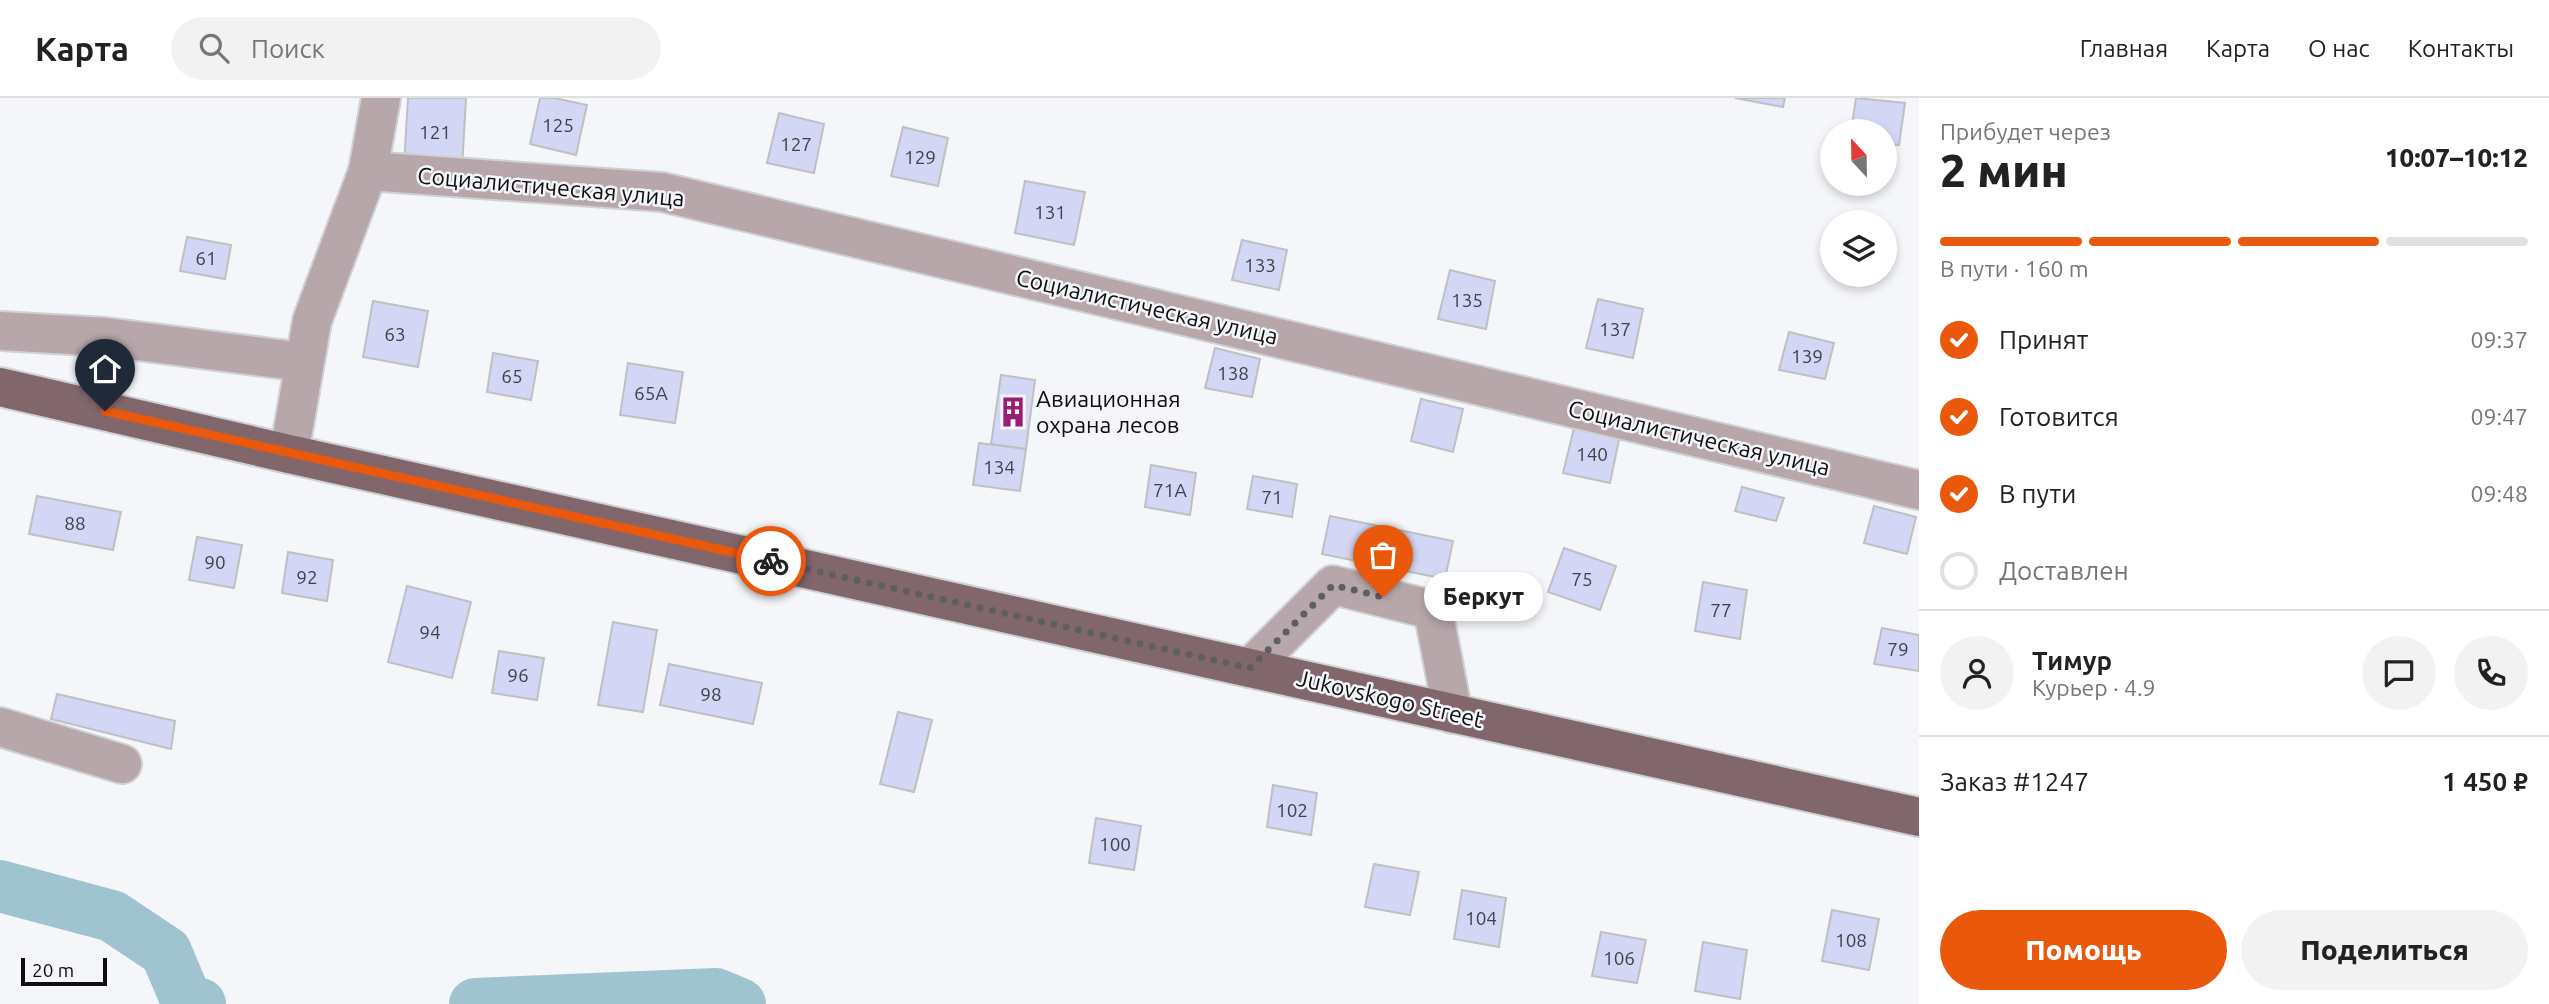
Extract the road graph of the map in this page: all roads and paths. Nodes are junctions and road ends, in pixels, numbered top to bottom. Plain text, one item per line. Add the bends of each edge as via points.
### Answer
1 (381, 98) edge
2 (368, 171) junction
3 (0, 331) edge
4 (303, 362) junction
5 (0, 387) edge
6 (289, 454) junction
7 (1919, 490) edge
8 (1250, 668) junction
9 (1453, 713) junction
10 (0, 727) edge
11 (122, 764) dead end
12 (1919, 817) edge

1 - 2 street
2 - 4 street via 312,321
2 - 7 street, Социалистическая улица via 662,192
3 - 4 street via 106,337
4 - 6 street
5 - 6 main road, Jukovskogo Street
6 - 8 main road, Jukovskogo Street
8 - 9 main road, Jukovskogo Street
8 - 9 street via 1333,585 1433,610
9 - 12 main road, Jukovskogo Street
10 - 11 street

